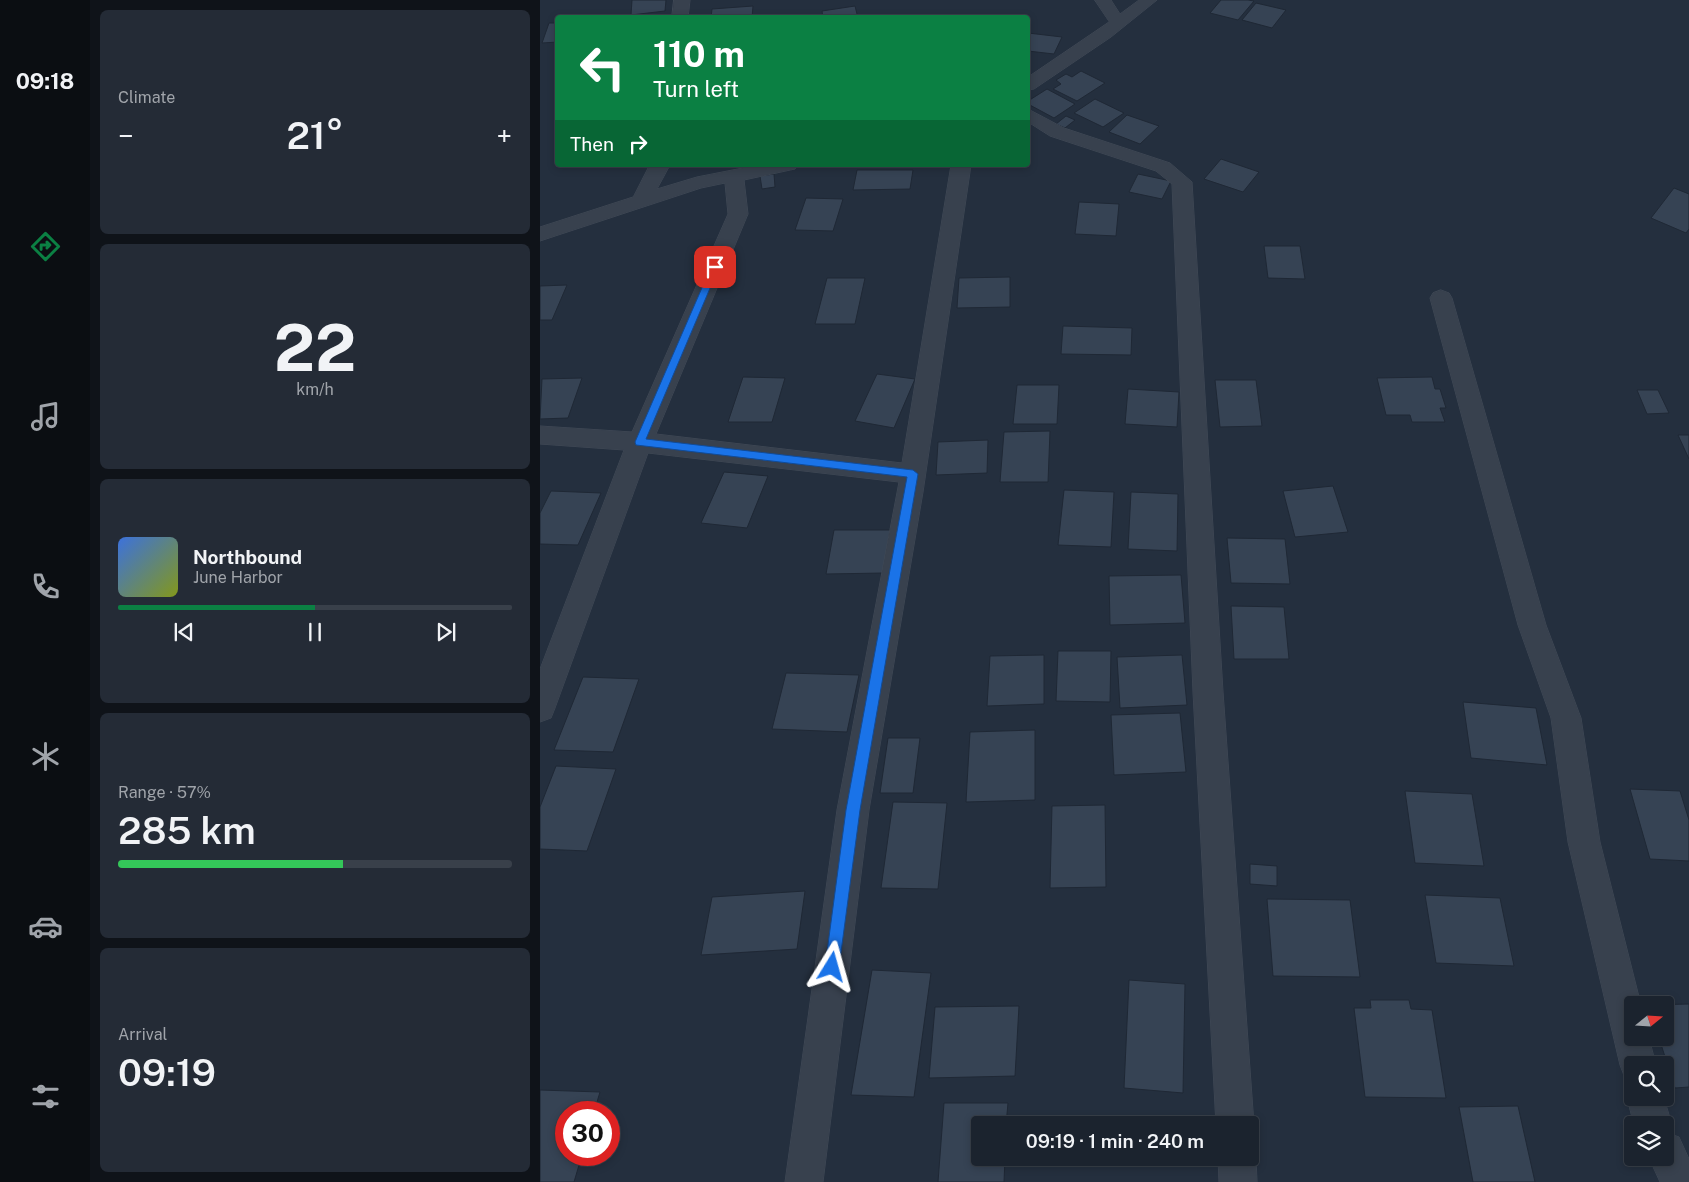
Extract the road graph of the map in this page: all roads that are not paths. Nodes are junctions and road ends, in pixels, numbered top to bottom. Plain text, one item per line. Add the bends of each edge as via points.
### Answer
1 (682, 0) edge
2 (1103, 0) edge
3 (1149, 0) edge
4 (680, 15) edge
5 (1118, 23) junction
6 (1030, 84) edge
7 (1030, 116) edge
8 (659, 167) edge
9 (778, 167) edge
10 (962, 167) edge
11 (734, 176) junction
12 (641, 200) junction
13 (540, 234) edge
14 (1441, 298) dead end
15 (540, 435) edge
16 (640, 442) junction
17 (913, 474) junction
18 (540, 708) edge
19 (1636, 1056) edge
20 (1234, 1116) edge
21 (1237, 1166) edge
22 (1672, 1166) edge
23 (804, 1182) edge
24 (1238, 1182) edge
25 (1680, 1182) edge

1 - 4 street
2 - 5 street
3 - 5 street
5 - 6 street
7 - 20 street via 1057,132 1163,167 1182,182
8 - 12 street
9 - 11 street
10 - 17 street
11 - 12 street
11 - 16 street via 738,214
12 - 13 street
14 - 19 street via 1532,625 1566,718 1584,842
15 - 16 street
16 - 17 street
16 - 18 street
17 - 23 street via 853,810
21 - 24 street
22 - 25 street

